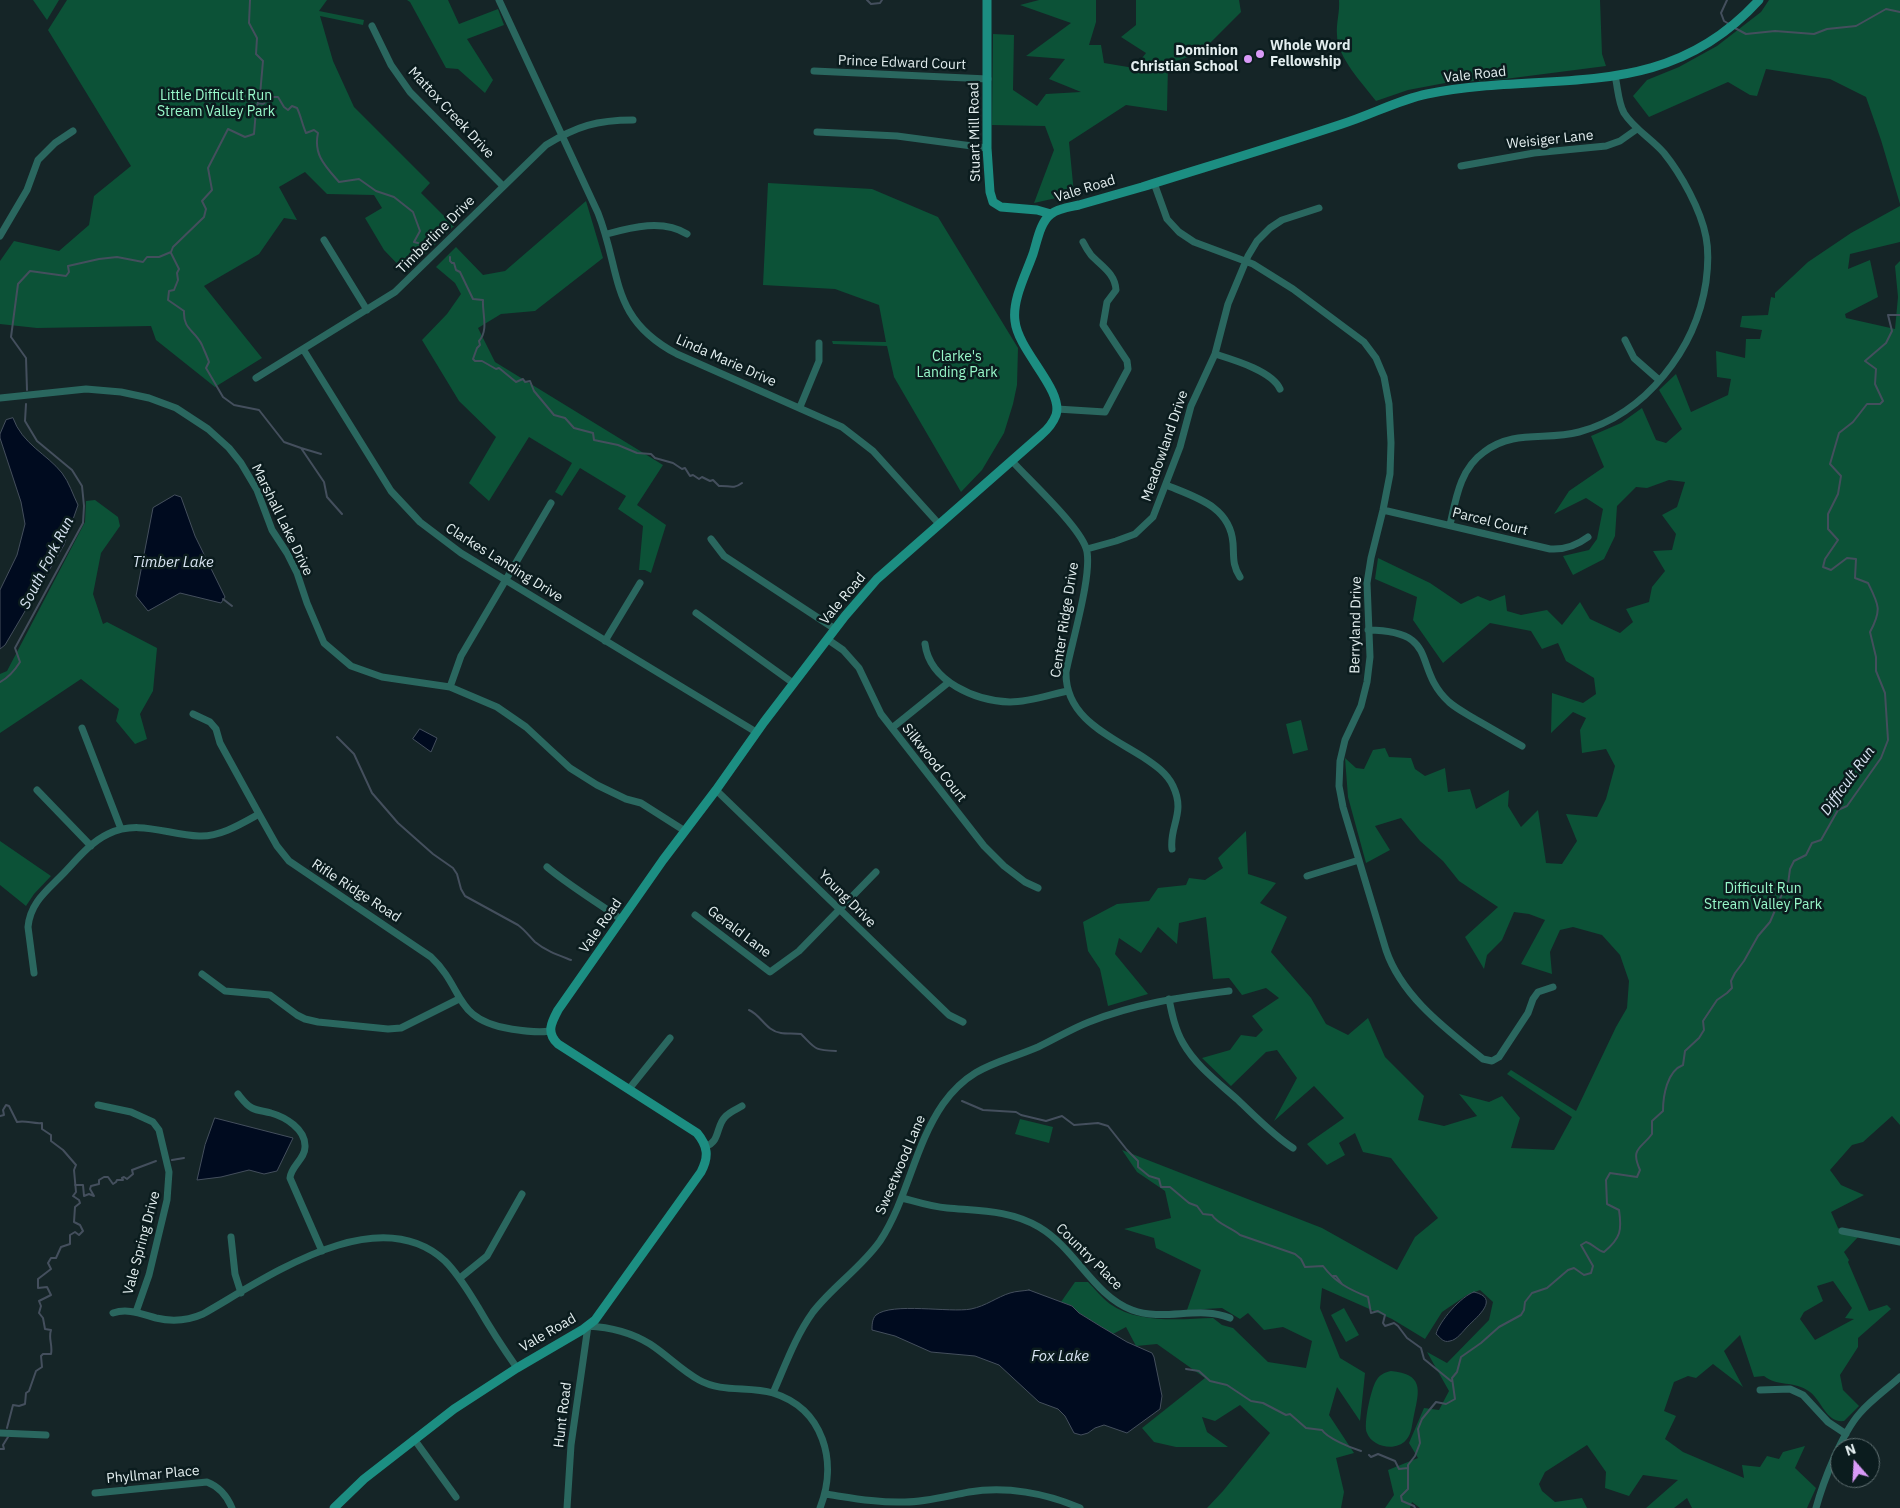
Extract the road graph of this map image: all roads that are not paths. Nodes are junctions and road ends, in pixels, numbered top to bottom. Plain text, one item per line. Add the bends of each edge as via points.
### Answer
1 (499, 0) edge
2 (987, 0) edge
3 (1756, 3) edge
4 (372, 26) dead end
5 (814, 71) dead end
6 (1614, 76) junction
7 (988, 78) junction
8 (633, 120) dead end
9 (1638, 129) junction
10 (73, 131) dead end
11 (817, 132) dead end
12 (562, 135) junction
13 (987, 148) junction
14 (1462, 166) dead end
15 (1154, 183) junction
16 (503, 186) junction
17 (1319, 208) dead end
18 (1051, 214) junction
19 (606, 234) junction
20 (687, 234) dead end
21 (0, 236) edge
22 (324, 240) dead end
23 (1083, 242) dead end
24 (1246, 261) junction
25 (367, 310) junction
26 (1625, 340) dead end
27 (819, 343) dead end
28 (303, 349) junction
29 (1215, 354) junction
30 (256, 378) dead end
31 (1659, 380) junction
32 (1280, 389) dead end
33 (0, 398) edge
34 (800, 407) junction
35 (1057, 409) junction
36 (1012, 461) junction
37 (1166, 485) junction
38 (551, 503) dead end
39 (1383, 510) junction
40 (939, 524) junction
41 (1450, 525) junction
42 (1588, 537) dead end
43 (711, 539) dead end
44 (1087, 549) junction
45 (1240, 577) dead end
46 (506, 580) junction
47 (640, 583) dead end
48 (696, 613) dead end
49 (836, 629) junction
50 (1368, 630) junction
51 (827, 639) junction
52 (605, 640) junction
53 (924, 644) dead end
54 (949, 682) junction
55 (793, 683) junction
56 (450, 687) junction
57 (1067, 691) junction
58 (193, 714) dead end
59 (82, 728) dead end
60 (892, 728) junction
61 (756, 732) junction
62 (1522, 746) dead end
63 (37, 790) dead end
64 (716, 790) junction
65 (259, 814) junction
66 (121, 829) junction
67 (685, 831) junction
68 (91, 846) junction
69 (1172, 849) dead end
70 (1359, 860) junction
71 (547, 867) dead end
72 (876, 872) dead end
73 (1307, 876) dead end
74 (1038, 888) dead end
75 (839, 908) junction
76 (695, 915) dead end
77 (622, 920) junction
78 (34, 973) dead end
79 (202, 974) dead end
80 (1553, 987) dead end
81 (1228, 991) dead end
82 (460, 999) junction
83 (1169, 999) junction
84 (963, 1022) dead end
85 (550, 1031) junction
86 (670, 1038) dead end
87 (629, 1089) junction
88 (238, 1094) dead end
89 (98, 1105) dead end
90 (742, 1106) dead end
91 (706, 1146) junction
92 (1293, 1148) dead end
93 (522, 1194) dead end
94 (902, 1198) junction
95 (1842, 1231) dead end
96 (231, 1237) dead end
97 (1900, 1242) edge
98 (322, 1251) junction
99 (460, 1278) junction
100 (240, 1293) junction
101 (136, 1312) junction
102 (113, 1313) dead end
103 (1230, 1318) dead end
104 (588, 1326) junction
105 (517, 1368) junction
106 (1900, 1377) edge
107 (1760, 1390) dead end
108 (773, 1394) junction
109 (0, 1433) edge
110 (1846, 1434) junction
111 (46, 1435) dead end
112 (414, 1440) junction
113 (94, 1493) dead end
114 (825, 1494) junction
115 (456, 1498) dead end
116 (232, 1508) edge
117 (334, 1508) edge
118 (567, 1508) edge
119 (820, 1508) edge
120 (1080, 1508) edge
121 (1816, 1508) edge

1 - 12 street, Linda Marie Drive
2 - 7 main road, Stuart Mill Road
3 - 6 main road, Vale Road via 1690,54 1646,70
4 - 16 street, Mattox Creek Drive via 391,65 410,92
5 - 7 street, Prince Edward Court
6 - 9 street via 1621,107
6 - 15 main road, Vale Road via 1428,94
7 - 13 main road, Stuart Mill Road
8 - 12 street, Timberline Drive via 596,122
9 - 14 street, Weisiger Lane via 1606,146 1534,152
9 - 31 street via 1664,153 1683,182 1702,219 1708,250 1704,292 1695,322 1681,351
10 - 21 street via 38,160 27,190
11 - 13 street via 896,136
12 - 16 street, Timberline Drive via 538,151
12 - 19 street, Linda Marie Drive
13 - 18 main road, Stuart Mill Road via 993,202 1007,209
15 - 18 main road, Vale Road
15 - 24 street, Berryland Drive via 1167,219 1179,232 1194,242
16 - 25 street, Timberline Drive via 408,281
17 - 24 street, Meadowland Drive via 1282,220 1270,228
18 - 35 main road, Vale Road via 1041,228 1017,301 1015,322 1022,344 1052,390
19 - 20 street via 626,228 656,226 676,228
19 - 34 street, Linda Marie Drive via 622,299 648,334 677,354
22 - 25 street
23 - 35 street via 1116,285 1107,302 1104,325 1127,361 1128,368 1105,412
24 - 29 street, Meadowland Drive via 1228,304
24 - 39 street, Berryland Drive via 1293,289 1356,336 1379,362 1389,404 1391,443 1390,474
25 - 28 street, Timberline Drive
26 - 31 street via 1634,358
27 - 34 street via 818,362
28 - 30 street, Timberline Drive
28 - 46 street, Clarkes Landing Drive via 396,498 436,536
29 - 32 street via 1266,375
29 - 37 street, Meadowland Drive via 1191,406
31 - 41 street via 1621,414 1591,428 1570,434 1519,437 1484,452 1471,463 1462,480
33 - 56 street, Marshall Lake Drive via 86,389 150,398 176,408 208,429 241,463 257,490 272,530 297,573 324,642 351,666 382,678
34 - 40 street, Linda Marie Drive via 837,424 863,442
35 - 36 main road, Vale Road via 1048,428
36 - 40 main road, Vale Road
36 - 44 street, Center Ridge Drive via 1074,528
37 - 44 street, Meadowland Drive via 1152,517 1142,529 1127,538
37 - 45 street via 1202,499 1221,513 1232,534 1234,565
38 - 46 street
39 - 41 street, Parcel Court
39 - 50 street, Berryland Drive via 1367,583
40 - 49 main road, Vale Road via 877,579
41 - 42 street, Parcel Court via 1558,550 1574,546
43 - 49 street via 724,556
44 - 57 street, Center Ridge Drive via 1087,574 1068,662
46 - 52 street, Clarkes Landing Drive
46 - 56 street via 461,656
47 - 52 street
48 - 55 street
49 - 51 main road, Vale Road
50 - 62 street via 1394,632 1409,638 1421,649 1436,686 1449,702
50 - 70 street, Berryland Drive via 1370,657 1366,688 1342,749 1339,773 1342,807
51 - 55 main road, Vale Road
51 - 60 street, Silkwood Court via 860,668 876,704
52 - 61 street, Clarkes Landing Drive
53 - 54 street via 930,663
54 - 57 street via 983,698 1011,702
54 - 60 street
55 - 61 main road, Vale Road
56 - 67 street, Marshall Lake Drive via 497,706 526,727 570,768 597,785 641,803
57 - 69 street, Center Ridge Drive via 1075,708 1086,719 1159,768 1170,781 1178,806
58 - 65 street, Rifle Ridge Road via 210,722 216,729 220,743
59 - 66 street
60 - 74 street, Silkwood Court via 984,846 1004,866
61 - 64 main road, Vale Road
63 - 68 street
64 - 67 main road, Vale Road
64 - 75 street, Young Drive
65 - 66 street via 230,829 206,836 137,827
65 - 82 street, Rifle Ridge Road via 277,846 290,861 431,957
66 - 68 street
67 - 77 main road, Vale Road
68 - 78 street via 38,899 31,912 28,927
70 - 73 street
70 - 80 street, Berryland Drive via 1388,956 1398,977 1426,1010 1483,1059 1492,1061 1499,1057 1538,992
71 - 77 street
72 - 75 street, Gerald Lane
75 - 76 street, Gerald Lane via 799,951 770,972
75 - 84 street, Young Drive via 949,1015
77 - 85 main road, Vale Road via 558,1010
79 - 82 street via 225,991 270,995 305,1019 388,1029 401,1028
81 - 83 street, Sweetwood Lane
82 - 85 street, Rifle Ridge Road via 473,1015 486,1023 539,1033
83 - 92 street via 1182,1042 1192,1056 1278,1138
83 - 94 street, Sweetwood Lane via 1088,1022 1037,1047 990,1064 968,1078 948,1098 926,1133
85 - 87 main road via 558,1044
86 - 87 street
87 - 91 main road via 697,1133
88 - 98 street via 253,1108 290,1122 302,1135 305,1150 290,1178
89 - 101 street, Vale Spring Drive via 131,1112 153,1122 159,1130 170,1172 167,1200
90 - 91 street via 724,1118 716,1138
91 - 104 main road, Vale Road via 701,1172
93 - 99 street via 487,1256
94 - 103 street, Country Place via 947,1208 1006,1213 1027,1220 1060,1242 1105,1293 1131,1310 1156,1315 1215,1313
94 - 108 street, Sweetwood Lane via 873,1251 813,1312 793,1346
95 - 97 street
96 - 100 street
98 - 99 street, Vale Spring Drive via 368,1239 402,1240 432,1251
98 - 100 street, Vale Spring Drive
99 - 105 street, Vale Spring Drive
100 - 101 street, Vale Spring Drive via 187,1320 168,1320
101 - 102 street, Vale Spring Drive
104 - 105 main road, Vale Road
104 - 108 street via 620,1331 646,1342 708,1384
104 - 118 street, Hunt Road via 573,1431
105 - 112 main road, Vale Road
106 - 110 street via 1864,1408
107 - 110 street via 1790,1389 1803,1395 1828,1422
108 - 114 street via 796,1405 818,1427 827,1459
109 - 111 street
110 - 121 street
112 - 115 street
112 - 117 main road, Vale Road via 364,1479
113 - 116 street, Phyllmar Place via 207,1482 224,1494
114 - 119 street
114 - 120 street via 904,1502 999,1490 1038,1495

